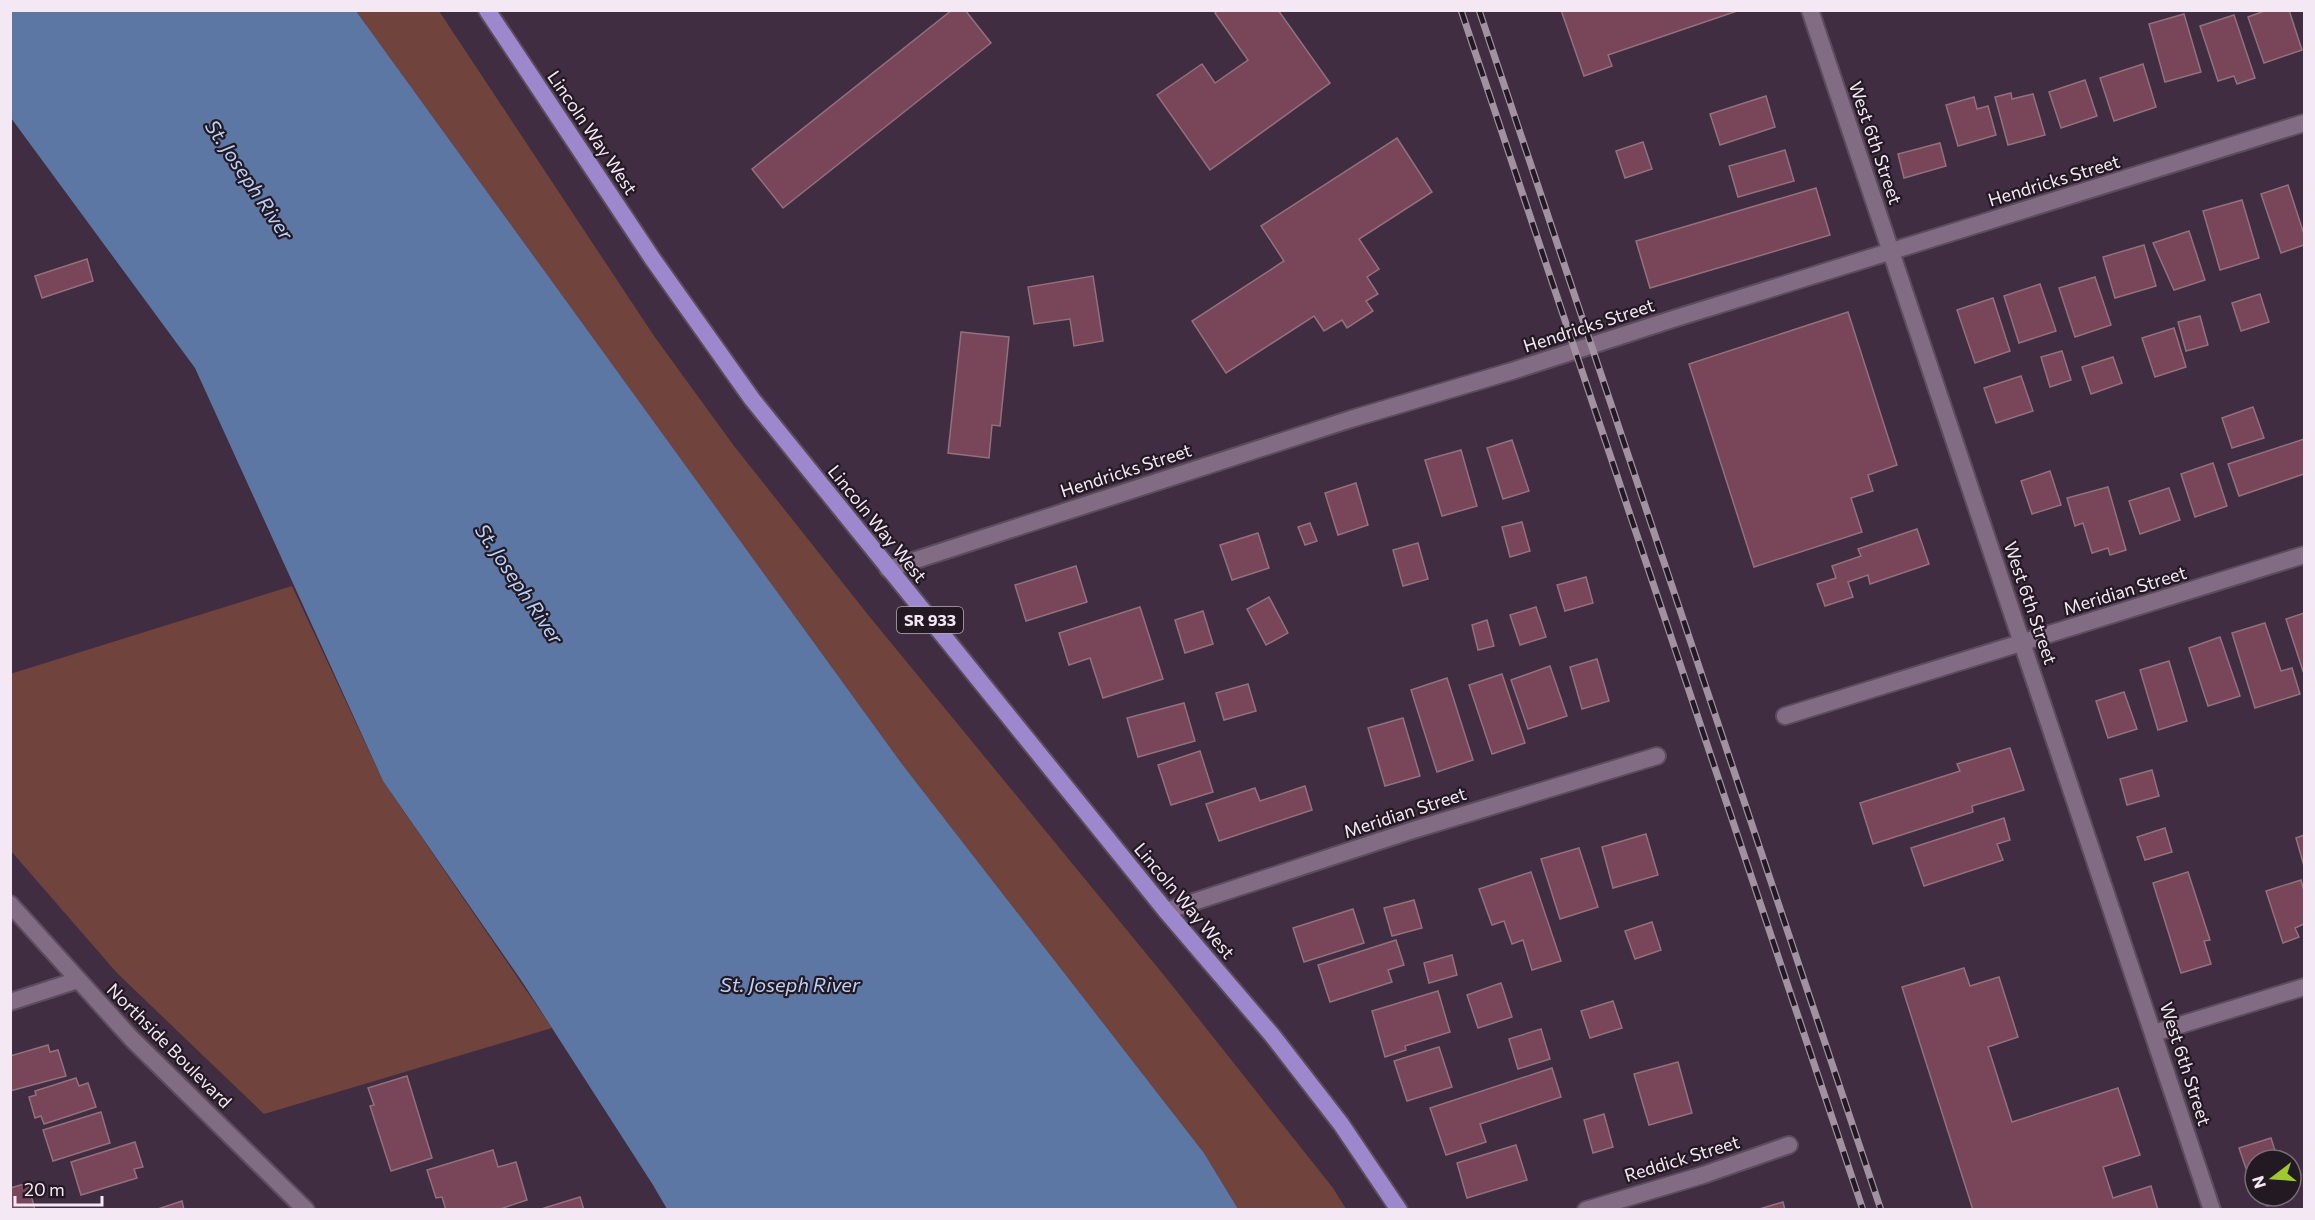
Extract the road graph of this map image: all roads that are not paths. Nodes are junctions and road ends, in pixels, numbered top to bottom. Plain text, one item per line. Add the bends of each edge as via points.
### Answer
1 (488, 10) edge
2 (1810, 10) edge
3 (2304, 123) edge
4 (1891, 251) junction
5 (2304, 555) edge
6 (888, 569) junction
7 (2024, 643) junction
8 (1785, 717) dead end
9 (1657, 756) dead end
10 (10, 904) edge
11 (1166, 911) junction
12 (78, 980) junction
13 (2304, 987) edge
14 (10, 1002) edge
15 (2154, 1033) junction
16 (1790, 1145) dead end
17 (306, 1209) edge
18 (1399, 1209) edge
19 (1586, 1209) edge
20 (2212, 1209) edge

1 - 6 main road, Lincoln Way West / SR 933 via 699,326
2 - 4 street, West 6th Street
3 - 4 street, Hendricks Street
4 - 6 street, Hendricks Street via 1352,418
4 - 7 street, West 6th Street
5 - 7 street, Meridian Street
6 - 11 main road, Lincoln Way West / SR 933
7 - 8 street, Meridian Street
7 - 15 street, West 6th Street
9 - 11 street, Meridian Street
10 - 12 street, Northside Boulevard
11 - 18 main road, Lincoln Way West / SR 933 via 1272,1035 1341,1124
12 - 14 street
12 - 17 street, Northside Boulevard via 131,1038
13 - 15 street
15 - 20 street, West 6th Street
16 - 19 street, Reddick Street

